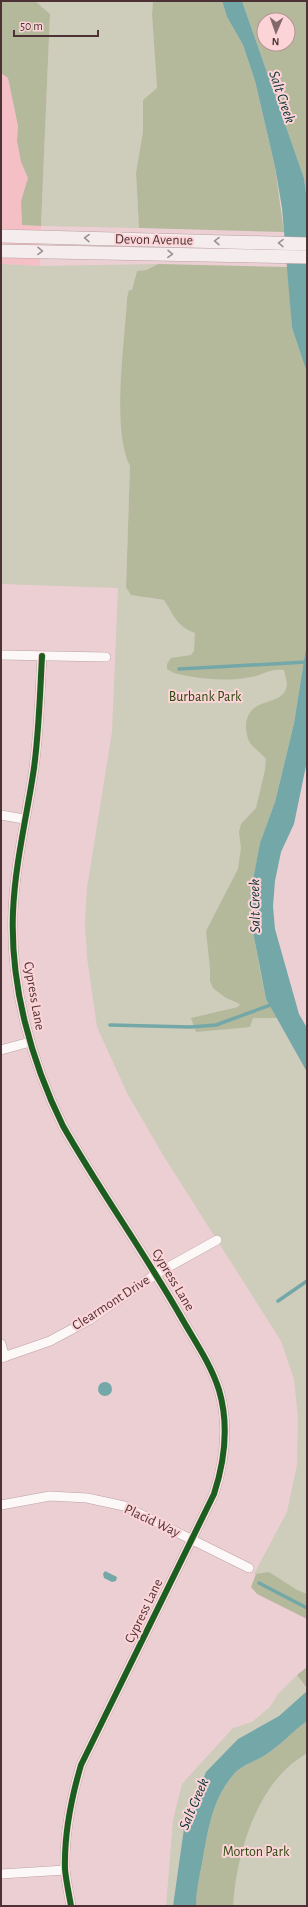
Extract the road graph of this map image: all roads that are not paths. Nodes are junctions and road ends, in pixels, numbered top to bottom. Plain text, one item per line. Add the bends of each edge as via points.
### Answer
1 (1, 236) edge
2 (307, 244) edge
3 (256, 249) junction
4 (1, 251) edge
5 (307, 257) edge
6 (1, 655) edge
7 (42, 656) junction
8 (106, 657) dead end
9 (1, 814) edge
10 (24, 819) junction
11 (30, 1042) junction
12 (1, 1050) edge
13 (217, 1240) dead end
14 (156, 1274) junction
15 (1, 1344) edge
16 (3, 1358) edge
17 (1, 1505) edge
18 (192, 1540) junction
19 (249, 1568) dead end
20 (65, 1870) junction
21 (1, 1874) edge
22 (71, 1906) edge

3 -> 1 main road, Devon Avenue
2 -> 3 main road, Devon Avenue
4 -> 3 main road
3 - 5 main road
6 - 7 street
7 - 8 street
7 - 10 street, Cypress Lane via 34,767
9 - 10 street
10 - 11 street, Cypress Lane via 16,877 13,946
11 - 12 street
11 - 14 street, Cypress Lane via 51,1102 63,1126
13 - 14 street, Clearmont Drive
14 - 16 street, Clearmont Drive via 90,1320 50,1341
14 - 18 street, Cypress Lane via 210,1368 219,1390 223,1410 224,1452 220,1474 214,1494
15 - 16 street
17 - 18 street, Placid Way via 50,1496 87,1498 124,1506
18 - 19 street, Placid Way
18 - 20 street, Cypress Lane via 81,1765 68,1815
20 - 21 street
20 - 22 street, Cypress Lane

